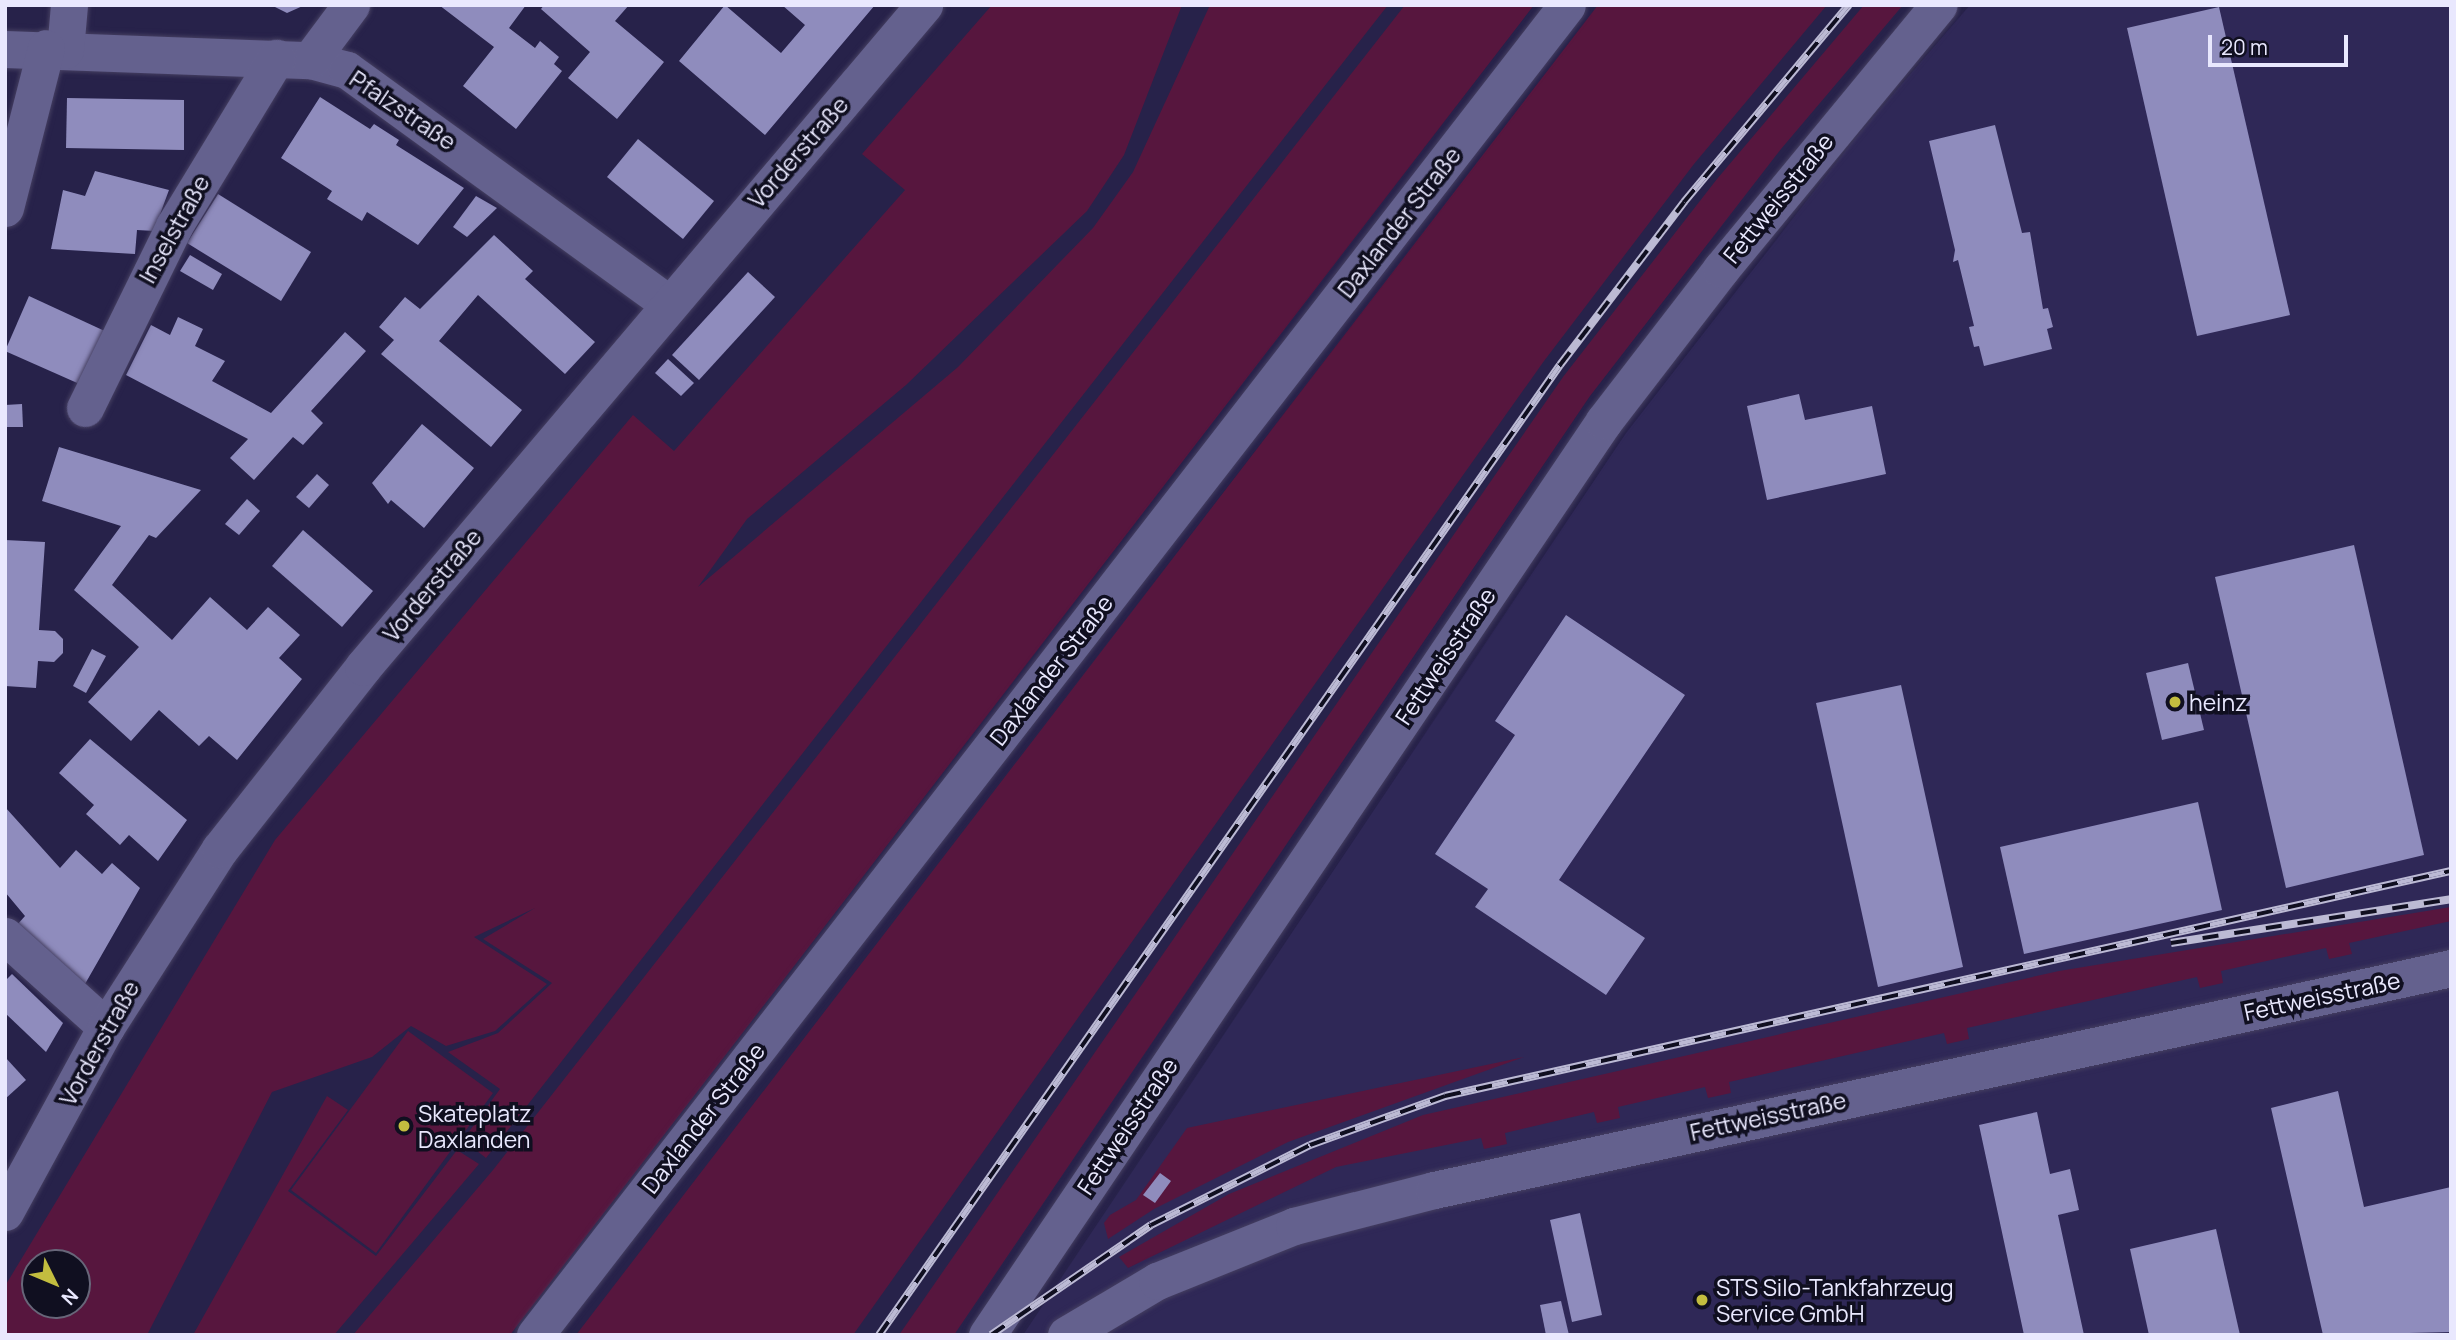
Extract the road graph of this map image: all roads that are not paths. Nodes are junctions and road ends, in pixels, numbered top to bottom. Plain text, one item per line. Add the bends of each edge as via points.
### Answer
1 (69, 5) edge
2 (351, 5) edge
3 (924, 5) edge
4 (1567, 5) edge
5 (1939, 5) edge
6 (5, 49) edge
7 (56, 49) junction
8 (293, 59) junction
9 (5, 208) edge
10 (668, 303) junction
11 (85, 408) dead end
12 (5, 936) edge
13 (2451, 968) edge
14 (106, 1027) junction
15 (5, 1212) edge
16 (535, 1335) edge
17 (987, 1335) edge
18 (1066, 1335) edge

1 - 7 street
2 - 8 street, Inselstraße
3 - 10 street, Vorderstraße
4 - 16 street, Daxlander Straße
5 - 17 street, Fettweisstraße via 1720,269 1604,421
6 - 7 street, Pfalzstraße
7 - 8 street, Pfalzstraße
7 - 9 street
8 - 10 street, Pfalzstraße via 347,70 383,92
8 - 11 street, Inselstraße via 174,226
10 - 14 street, Vorderstraße via 363,667 229,839
12 - 14 street
13 - 18 street, Fettweisstraße via 1448,1187 1294,1226 1157,1281
14 - 15 street, Vorderstraße

